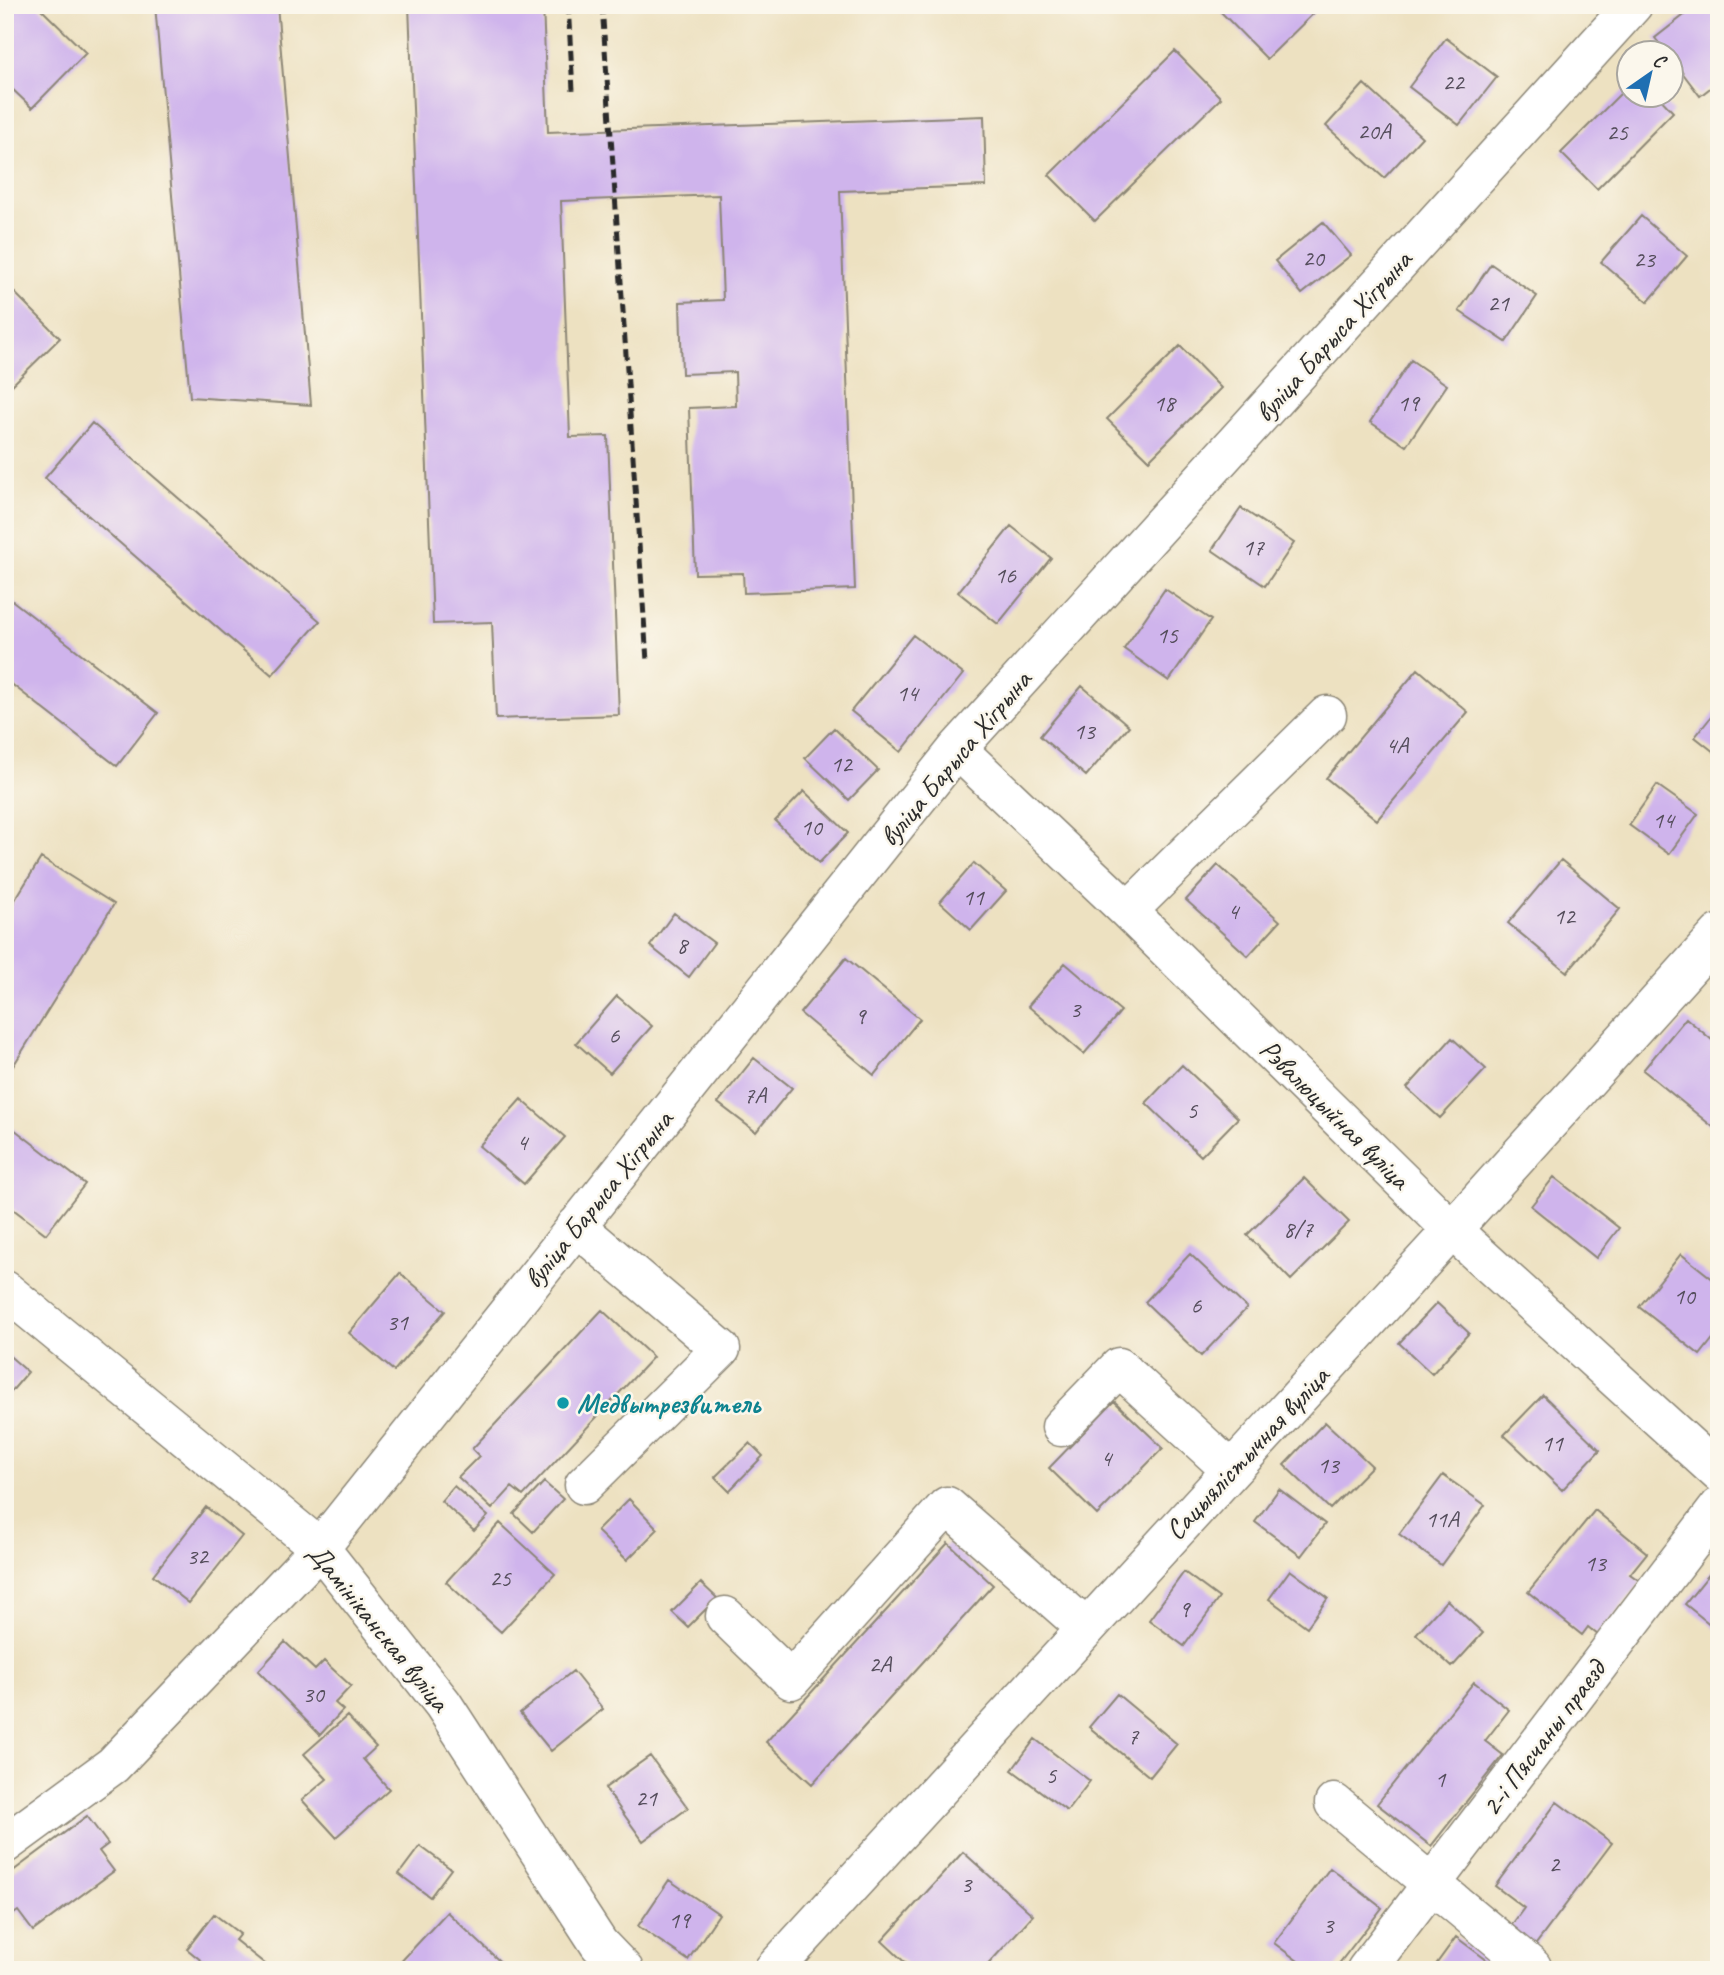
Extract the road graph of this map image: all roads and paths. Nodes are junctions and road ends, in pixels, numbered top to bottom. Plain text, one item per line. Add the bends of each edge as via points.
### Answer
1 (1633, 5) edge
2 (1327, 715) dead end
3 (957, 749) junction
4 (1128, 911) junction
5 (1719, 934) edge
6 (576, 1226) junction
7 (1452, 1230) junction
8 (5, 1290) edge
9 (1060, 1427) dead end
10 (1231, 1470) junction
11 (1719, 1473) edge
12 (584, 1485) dead end
13 (1719, 1507) edge
14 (320, 1548) junction
15 (725, 1616) dead end
16 (1086, 1628) junction
17 (1334, 1803) dead end
18 (5, 1844) edge
19 (1432, 1884) junction
20 (1532, 1967) dead end
21 (624, 1970) edge
22 (773, 1970) edge
23 (1366, 1970) edge

1 - 3 street, вуліца Барыса Хігрына
2 - 4 street
3 - 4 street, Рэвалюцыйная вуліца
3 - 6 street, вуліца Барыса Хігрына
4 - 7 street, Рэвалюцыйная вуліца
5 - 7 street, Сацыялістычная вуліца
6 - 12 street via 721,1349
6 - 14 street, вуліца Барыса Хігрына
7 - 10 street, Сацыялістычная вуліца
7 - 11 street, Рэвалюцыйная вуліца
8 - 14 street, Дамініканская вуліца
9 - 10 street via 1119,1367
10 - 16 street, Сацыялістычная вуліца
13 - 19 street, 2-і Пясчаны праезд
14 - 18 street, вуліца Барыса Хігрына via 113,1765
14 - 21 street, Дамініканская вуліца via 443,1704 599,1944
15 - 16 street via 792,1680 947,1506
16 - 22 street, Сацыялістычная вуліца
17 - 19 street
19 - 20 street
19 - 23 street, 2-і Пясчаны праезд

